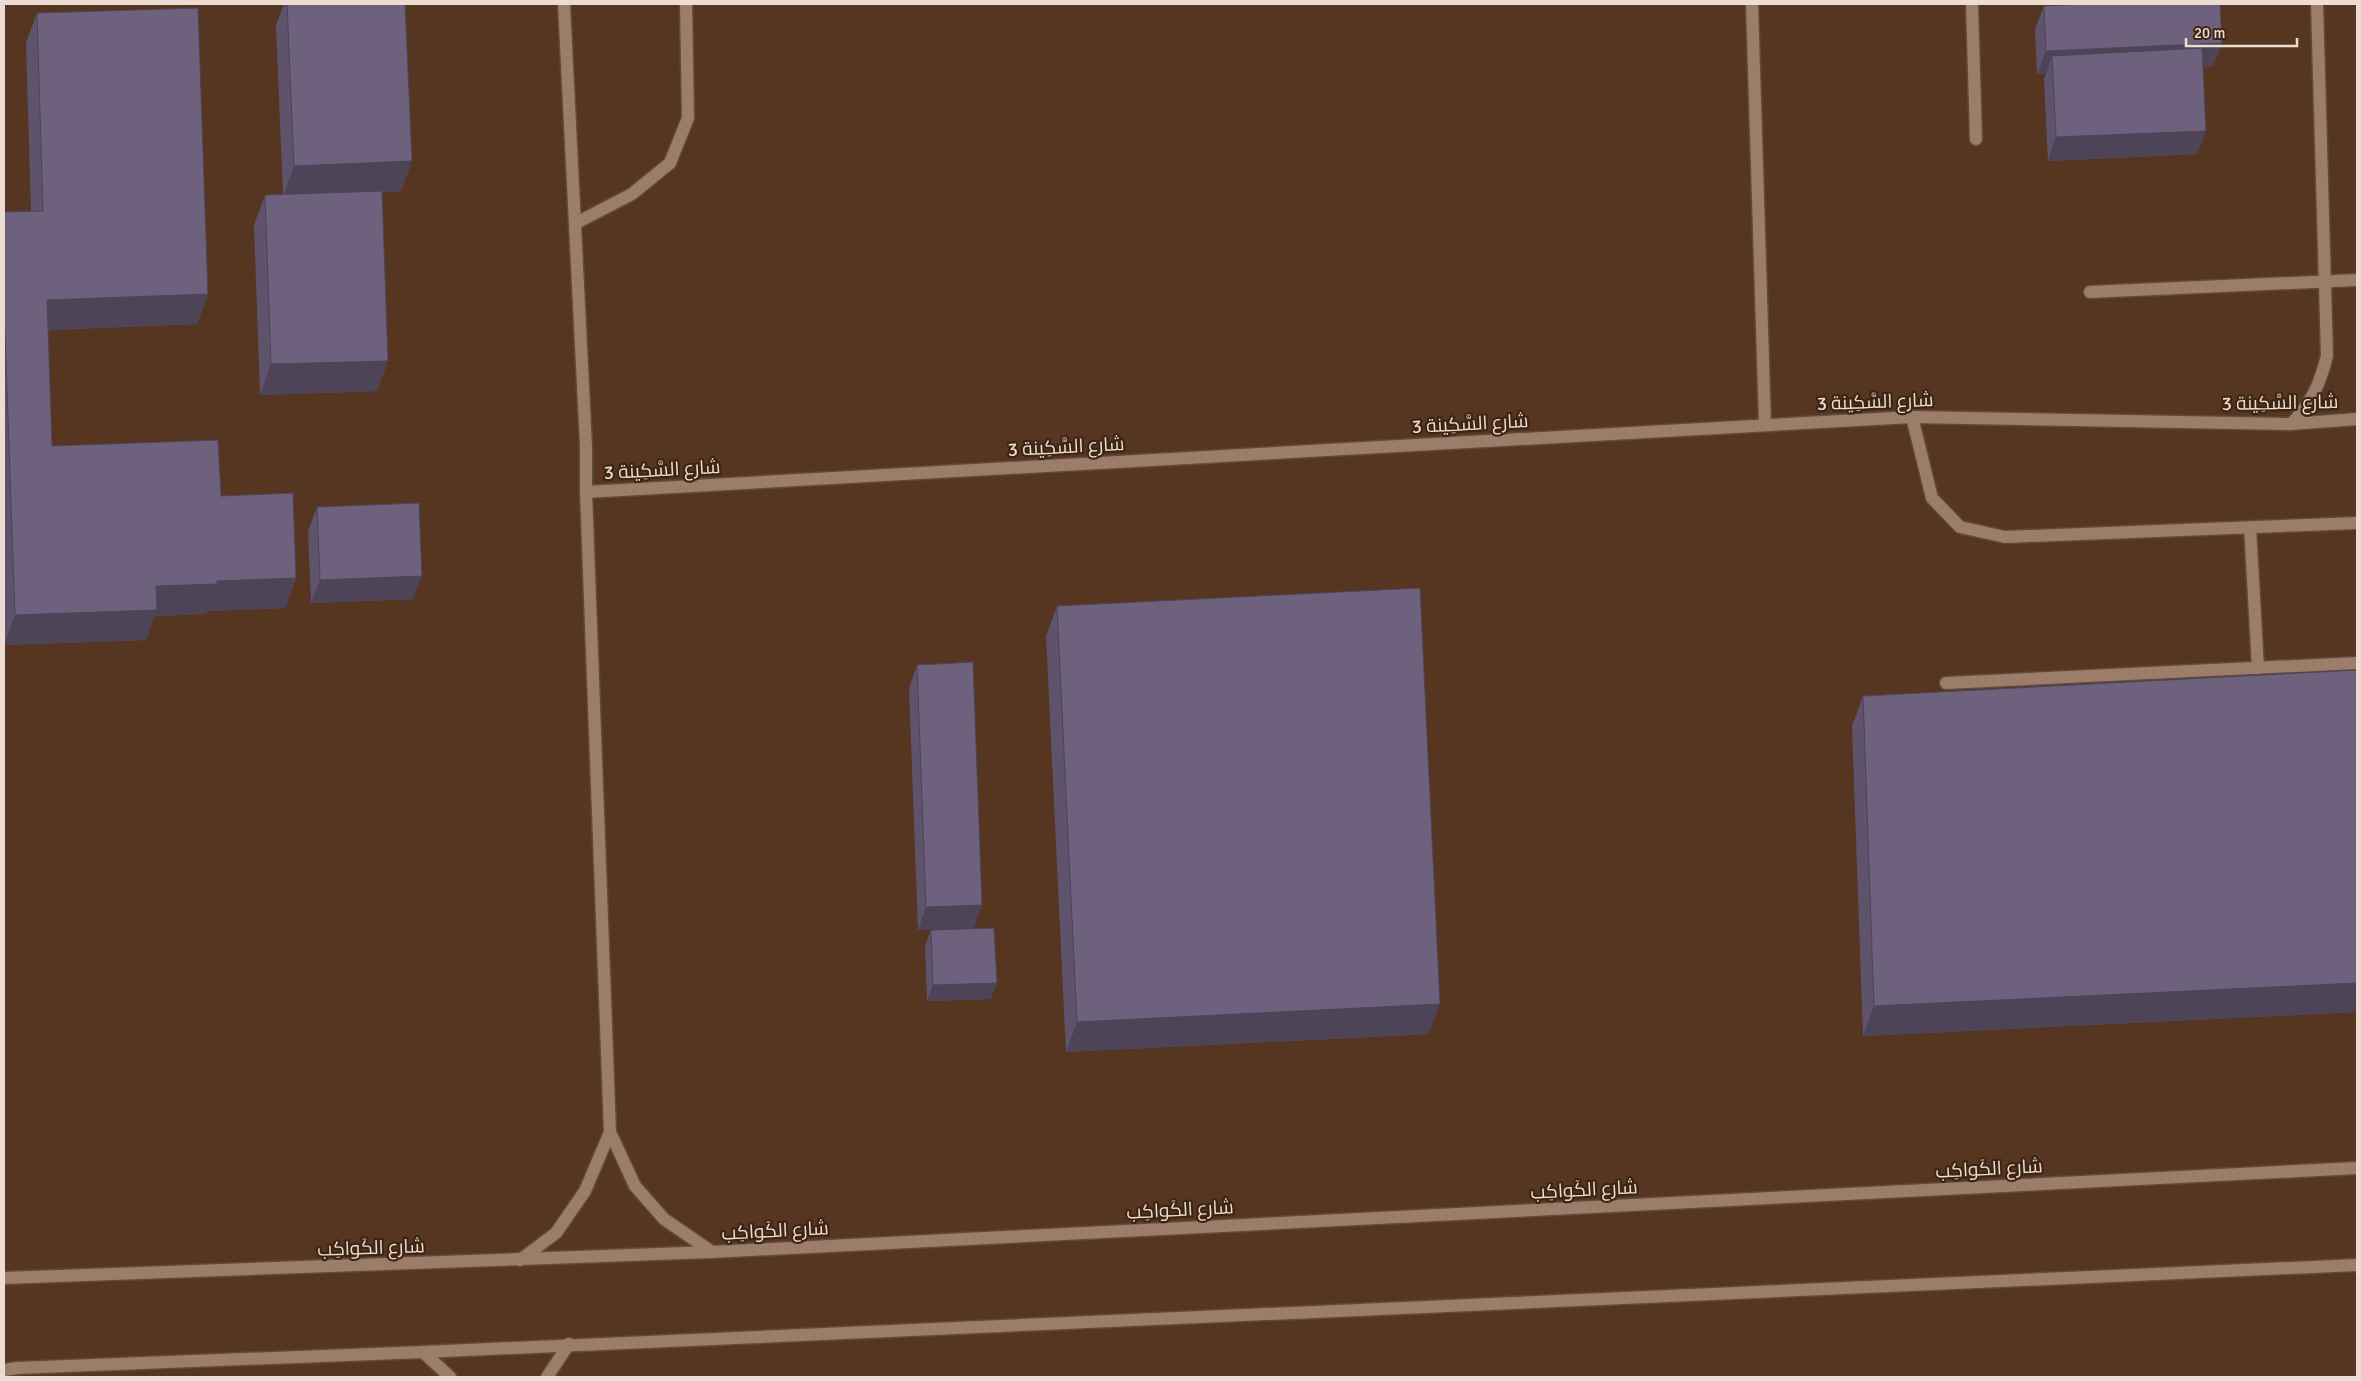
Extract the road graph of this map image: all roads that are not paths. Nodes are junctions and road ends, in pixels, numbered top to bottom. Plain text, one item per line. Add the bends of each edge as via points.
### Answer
1 (564, 4) edge
2 (686, 4) edge
3 (1752, 4) edge
4 (1972, 4) edge
5 (2317, 4) edge
6 (1976, 138) dead end
7 (576, 223) junction
8 (2357, 280) edge
9 (2325, 281) junction
10 (2090, 292) dead end
11 (1912, 417) junction
12 (2357, 418) edge
13 (2291, 424) junction
14 (1765, 425) junction
15 (586, 492) junction
16 (2357, 523) edge
17 (2250, 527) junction
18 (2357, 663) edge
19 (2258, 668) junction
20 (1946, 683) dead end
21 (610, 1132) junction
22 (2357, 1168) edge
23 (712, 1252) junction
24 (520, 1260) junction
25 (2357, 1265) edge
26 (4, 1278) edge
27 (569, 1344) junction
28 (423, 1352) junction
29 (4, 1370) edge
30 (450, 1377) edge
31 (547, 1377) edge

1 - 7 street
2 - 7 street via 688,118 670,163 632,194
3 - 14 street
4 - 6 street
5 - 9 street
7 - 15 street
8 - 9 street
9 - 10 street
9 - 13 street via 2327,356 2314,396
11 - 13 street, شارع السَّكِينة 3
11 - 14 street, شارع السَّكِينة 3
11 - 17 street via 1932,498 1960,528 2005,537
12 - 13 street, شارع السَّكِينة 3
14 - 15 street, شارع السَّكِينة 3
15 - 21 street
16 - 17 street
17 - 19 street
18 - 19 street
19 - 20 street
21 - 23 street via 635,1186 664,1219
21 - 24 street via 585,1191 556,1233
22 - 23 street, شارع الكَواكِب
23 - 24 street, شارع الكَواكِب
24 - 26 street, شارع الكَواكِب
25 - 27 street
27 - 28 street
27 - 31 street
28 - 29 street
28 - 30 street

